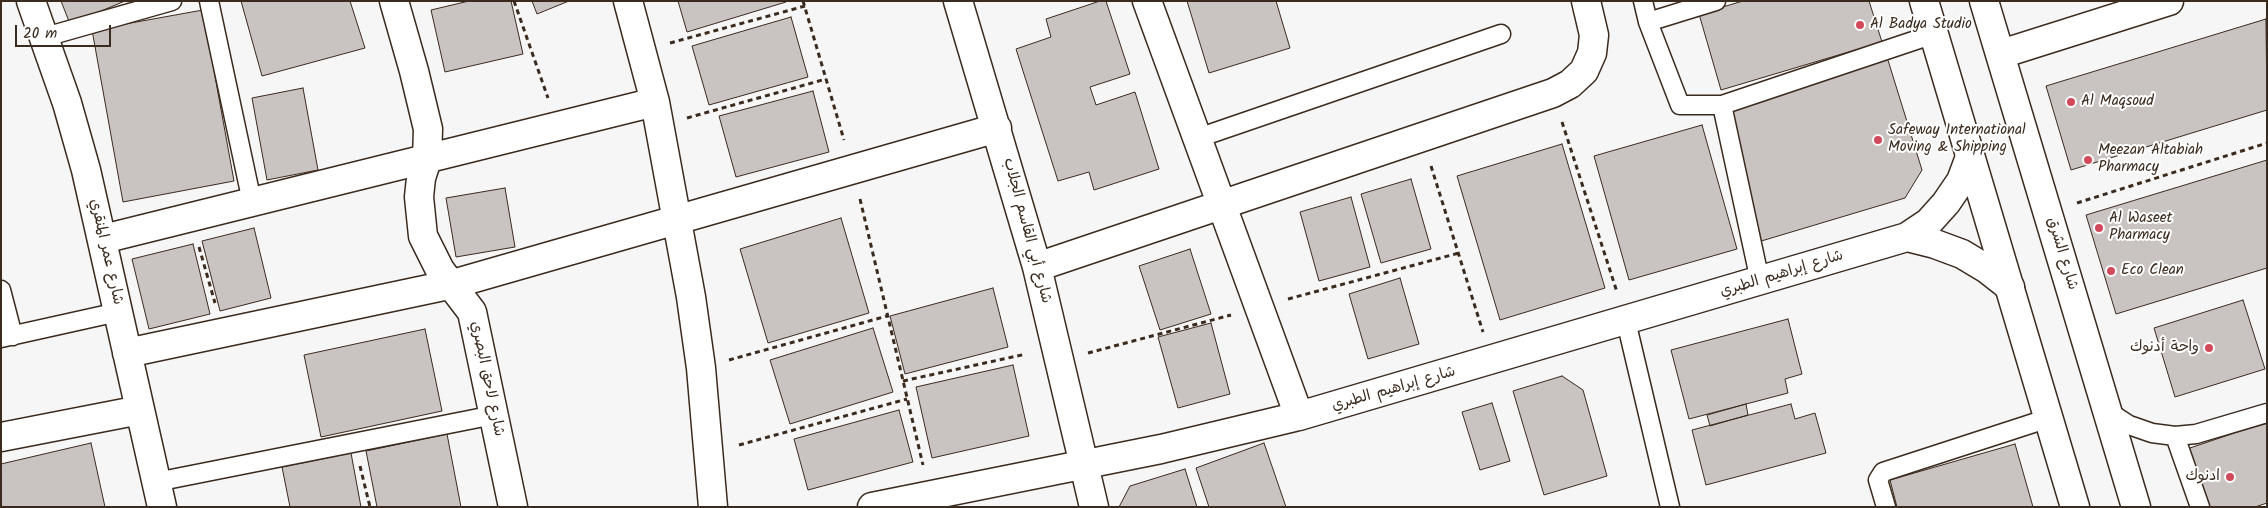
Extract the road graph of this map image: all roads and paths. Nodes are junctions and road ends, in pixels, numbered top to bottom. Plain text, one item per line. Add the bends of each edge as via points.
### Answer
1 (31, 1) edge
2 (172, 1) edge
3 (394, 1) edge
4 (514, 1) edge
5 (628, 1) edge
6 (804, 1) edge
7 (958, 1) edge
8 (1148, 1) edge
9 (1586, 1) edge
10 (1643, 1) edge
11 (1716, 1) edge
12 (1924, 1) edge
13 (1984, 1) edge
14 (2169, 1) edge
15 (211, 2) edge
16 (805, 6) junction
17 (1648, 22) junction
18 (1501, 34) dead end
19 (1934, 34) junction
20 (45, 37) junction
21 (641, 51) junction
22 (2001, 54) junction
23 (826, 79) junction
24 (1553, 93) junction
25 (1722, 105) junction
26 (657, 114) junction
27 (558, 127) junction
28 (997, 128) junction
29 (1422, 137) junction
30 (1198, 138) junction
31 (2267, 143) edge
32 (1970, 157) junction
33 (427, 159) junction
34 (853, 170) junction
35 (252, 202) junction
36 (1222, 204) junction
37 (2049, 212) junction
38 (191, 217) junction
39 (676, 220) junction
40 (1906, 238) junction
41 (102, 239) junction
42 (1037, 266) junction
43 (1760, 281) junction
44 (453, 284) junction
45 (2010, 288) junction
46 (1, 290) edge
47 (118, 312) junction
48 (887, 316) junction
49 (1626, 321) junction
50 (223, 333) junction
51 (7, 337) edge
52 (1056, 348) junction
53 (127, 353) junction
54 (1493, 361) junction
55 (701, 368) junction
56 (903, 381) junction
57 (907, 399) junction
58 (140, 410) junction
59 (2109, 412) junction
60 (2267, 413) edge
61 (494, 415) junction
62 (1299, 416) junction
63 (2048, 418) junction
64 (2175, 436) junction
65 (1, 437) edge
66 (354, 442) junction
67 (710, 453) junction
68 (1084, 464) junction
69 (159, 494) edge
70 (930, 495) junction
71 (370, 507) edge
72 (513, 507) edge
73 (713, 507) edge
74 (872, 507) edge
75 (1094, 507) edge
76 (1670, 507) edge
77 (1886, 507) edge
78 (2075, 507) edge
79 (2136, 507) edge
80 (2200, 507) edge

1 - 20 street, شارع عمر المنقري
2 - 20 lane
3 - 33 street, شارع لاحق البصري via 425,114
4 - 27 path
5 - 21 street
6 - 16 path
7 - 28 street, شارع أبي القاسم الجلاب
8 - 30 street
9 - 24 street via 1594,35 1592,54 1584,71
10 - 17 lane
11 - 17 lane
12 - 19 street
13 - 22 street, شارع الشرق
14 - 22 street
15 - 35 lane
16 - 21 path
16 - 23 path
17 - 25 lane via 1680,105
18 - 30 lane
19 - 25 lane
19 - 32 street
20 - 41 street, شارع عمر المنقري via 86,170
21 - 26 street
22 - 37 street, شارع الشرق
23 - 26 path
23 - 34 path
24 - 29 street
24 - 49 path
25 - 43 lane
26 - 27 street
26 - 39 street
27 - 33 street
28 - 34 street
28 - 42 street, شارع أبي القاسم الجلاب
29 - 36 street
29 - 54 path
30 - 36 street
31 - 37 path
32 - 40 street, شارع إبراهيم الطبري via 1961,181 1946,203 1928,223
32 - 45 street
33 - 35 street
33 - 44 street, شارع لاحق البصري via 419,197 423,236 440,270
34 - 39 street
34 - 48 path
35 - 38 street
36 - 42 street
36 - 62 street
37 - 59 street, شارع الشرق
38 - 41 street
38 - 50 path
39 - 44 street
39 - 55 street
40 - 43 street, شارع إبراهيم الطبري
40 - 45 street, شارع إبراهيم الطبري via 1962,254
41 - 47 street, شارع عمر المنقري
42 - 52 street, شارع أبي القاسم الجلاب
43 - 49 street, شارع إبراهيم الطبري
44 - 50 street
44 - 61 street, شارع لاحق البصري via 472,312
45 - 63 street
46 - 51 lane
47 - 51 lane
47 - 53 street, شارع عمر المنقري
48 - 55 path
48 - 56 path
49 - 54 street, شارع إبراهيم الطبري
49 - 76 lane
50 - 53 street
52 - 56 path
52 - 68 street, شارع أبي القاسم الجلاب
53 - 58 street, شارع عمر المنقري
54 - 62 street, شارع إبراهيم الطبري
55 - 67 street
56 - 57 path
57 - 67 path
57 - 70 path
58 - 65 street
58 - 69 street, شارع عمر المنقري
59 - 64 lane via 2129,425
59 - 79 street, شارع الشرق
60 - 64 lane via 2196,434
61 - 66 lane
61 - 72 street, شارع لاحق البصري
62 - 68 street, شارع إبراهيم الطبري
63 - 77 lane via 1882,472 1878,480
63 - 78 street
64 - 80 lane
66 - 69 lane
66 - 71 path
67 - 73 street
68 - 70 street, شارع إبراهيم الطبري
68 - 75 street, شارع أبي القاسم الجلاب
70 - 74 street, شارع إبراهيم الطبري

